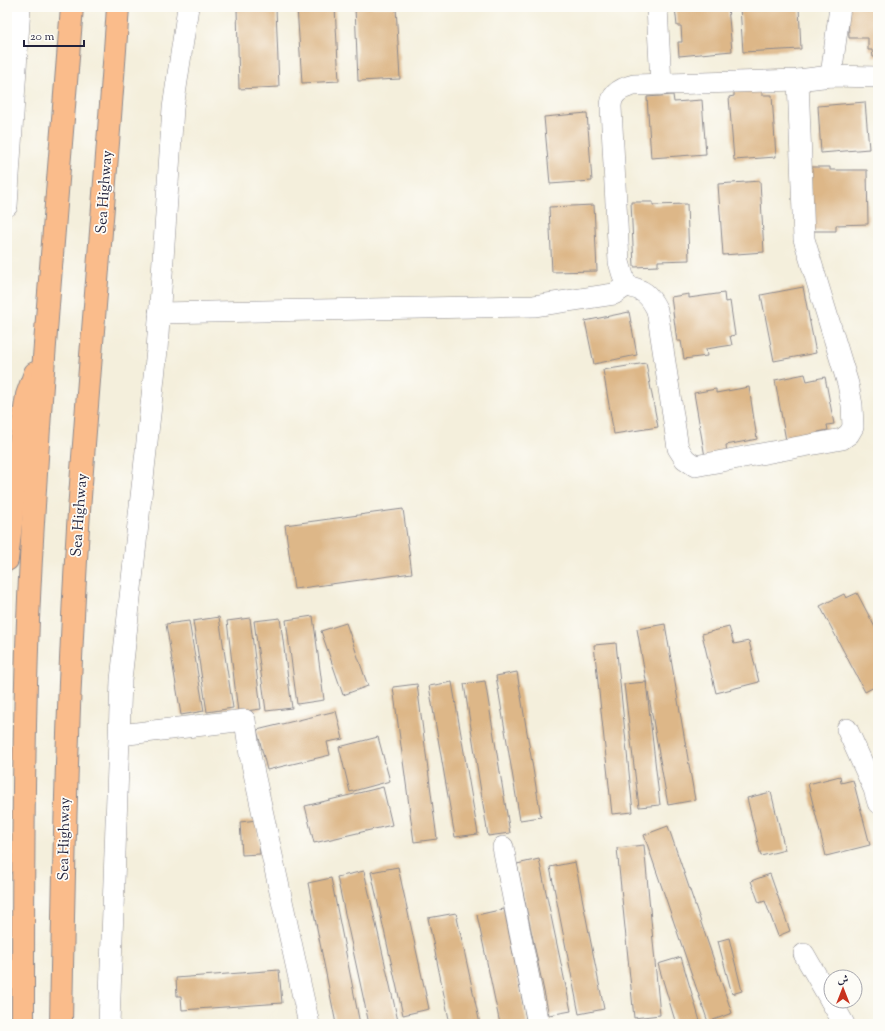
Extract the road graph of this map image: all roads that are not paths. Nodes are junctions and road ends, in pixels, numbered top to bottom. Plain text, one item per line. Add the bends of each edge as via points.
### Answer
1 (20, 7) edge
2 (72, 7) edge
3 (118, 7) edge
4 (188, 7) edge
5 (657, 7) edge
6 (840, 7) edge
7 (831, 76) junction
8 (878, 77) edge
9 (798, 80) junction
10 (661, 84) junction
11 (7, 204) edge
12 (626, 286) junction
13 (159, 313) junction
14 (44, 356) junction
15 (7, 560) edge
16 (847, 729) dead end
17 (120, 735) junction
18 (878, 803) edge
19 (503, 847) dead end
20 (804, 954) dead end
21 (62, 984) junction
22 (823, 987) edge
23 (836, 1009) edge
24 (23, 1024) edge
25 (61, 1024) edge
26 (67, 1024) edge
27 (109, 1024) edge
28 (309, 1024) edge
29 (538, 1024) edge
30 (844, 1024) edge

1 - 11 street
2 - 14 highway
3 - 21 highway, Sea Highway via 80,506 67,751
4 - 13 street via 173,108
5 - 10 street
6 - 7 street
7 - 8 street
7 - 9 street
9 - 10 street
9 - 12 street via 804,240 848,384 853,415 853,427 849,434 842,439 695,466 685,459 678,448 657,310 651,297 641,290
10 - 12 street via 634,85 624,88 611,98 619,262
12 - 13 street via 614,294 534,306
13 - 17 street via 121,680
14 - 15 highway via 27,395
14 - 24 highway via 28,617 24,750
16 - 18 street
17 - 27 street
17 - 28 street via 245,720 250,755
19 - 29 street
20 - 22 street
21 - 25 highway, Sea Highway
21 - 26 highway
23 - 30 street

